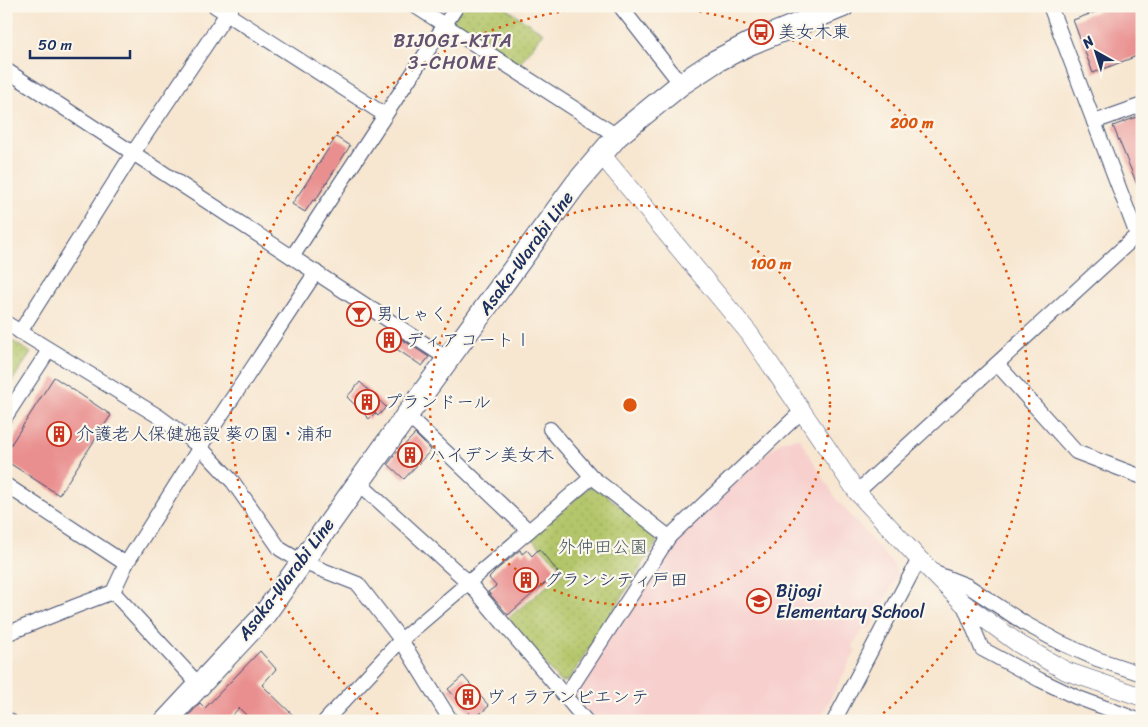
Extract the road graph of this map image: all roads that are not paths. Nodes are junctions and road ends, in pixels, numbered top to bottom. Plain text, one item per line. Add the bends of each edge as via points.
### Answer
1 (415, 6) edge
2 (457, 6) edge
3 (620, 6) edge
4 (843, 6) edge
5 (1050, 6) edge
6 (225, 9) edge
7 (444, 25) junction
8 (6, 70) edge
9 (681, 84) junction
10 (1142, 104) edge
11 (385, 115) junction
12 (1094, 122) junction
13 (617, 136) junction
14 (133, 153) junction
15 (601, 154) junction
16 (1139, 235) edge
17 (292, 257) junction
18 (316, 272) junction
19 (6, 323) edge
20 (20, 332) junction
21 (49, 350) junction
22 (448, 359) junction
23 (996, 364) junction
24 (802, 411) junction
25 (407, 415) junction
26 (6, 416) edge
27 (550, 429) dead end
28 (200, 447) junction
29 (592, 477) junction
30 (1142, 477) edge
31 (359, 483) junction
32 (6, 486) edge
33 (857, 492) junction
34 (529, 532) junction
35 (669, 537) junction
36 (919, 559) junction
37 (302, 562) junction
38 (126, 564) junction
39 (932, 572) junction
40 (469, 583) junction
41 (113, 592) junction
42 (963, 603) junction
43 (6, 635) edge
44 (401, 640) junction
45 (1142, 674) edge
46 (199, 685) junction
47 (565, 696) junction
48 (1142, 697) edge
49 (6, 719) edge
50 (10, 721) edge
51 (166, 721) edge
52 (325, 721) edge
53 (451, 721) edge
54 (586, 721) edge
55 (834, 721) edge
56 (1141, 721) edge

1 - 7 street
2 - 7 street
3 - 9 street
4 - 9 main road, Asaka-Warabi Line via 749,44
5 - 12 street
6 - 11 street
6 - 14 street
7 - 11 street
7 - 13 street
8 - 14 street
9 - 13 main road, Asaka-Warabi Line
10 - 12 street
11 - 17 street
12 - 16 street
13 - 15 main road, Asaka-Warabi Line
14 - 17 street
14 - 20 street
15 - 22 main road, Asaka-Warabi Line
15 - 24 street via 749,332
16 - 23 street
17 - 18 street
18 - 22 street
18 - 28 street
19 - 20 street
20 - 21 street
21 - 26 street
21 - 28 street via 158,416
22 - 25 main road, Asaka-Warabi Line
23 - 30 street via 1076,452
23 - 33 street
24 - 33 street
24 - 35 street
25 - 31 main road, Asaka-Warabi Line
25 - 34 street
27 - 29 street
28 - 37 street via 233,482 280,549
28 - 38 street
29 - 34 street
29 - 35 street
31 - 37 main road, Asaka-Warabi Line
31 - 40 street
32 - 38 street
33 - 36 street
34 - 40 street
35 - 47 street
36 - 39 street
36 - 55 street
37 - 44 street via 358,584
37 - 46 main road, Asaka-Warabi Line via 262,618
38 - 41 street
39 - 42 street
39 - 45 street via 968,586 1058,642
40 - 44 street
40 - 47 street
41 - 43 street
41 - 46 street
42 - 48 street via 1019,644 1066,671
42 - 56 street via 982,649 1076,697
44 - 52 street
44 - 53 street
46 - 51 main road, Asaka-Warabi Line
47 - 54 street
49 - 50 street

